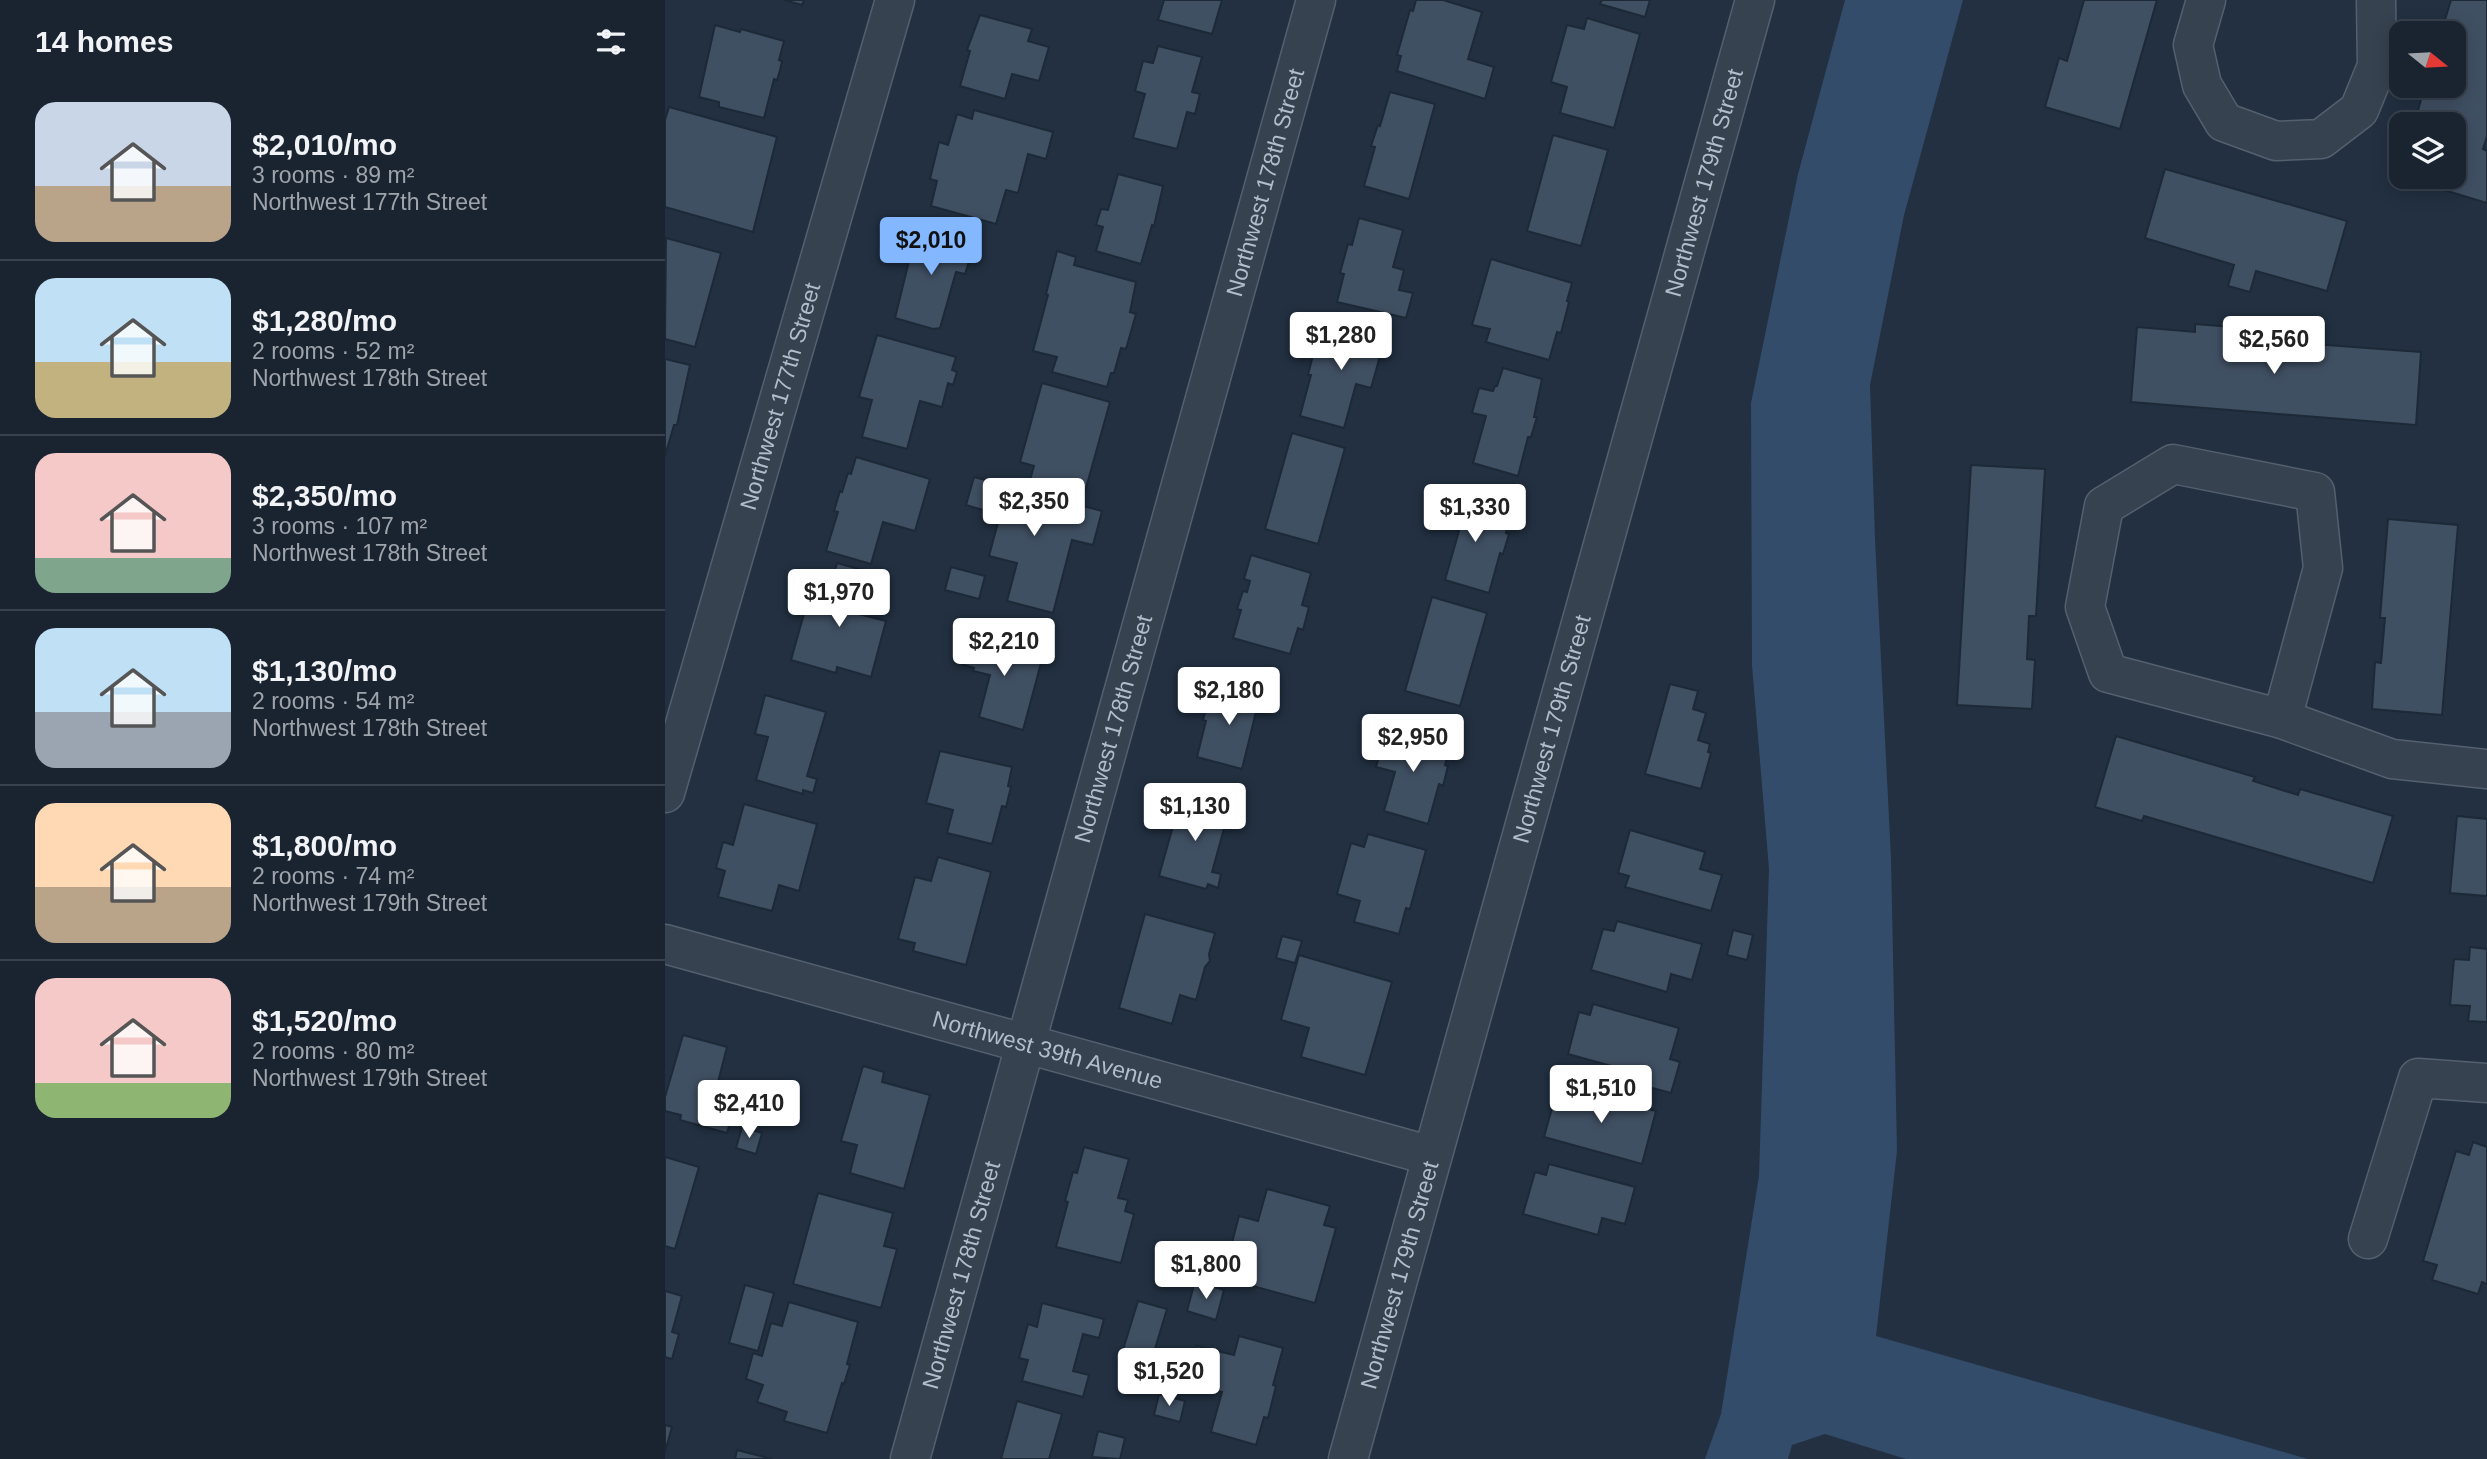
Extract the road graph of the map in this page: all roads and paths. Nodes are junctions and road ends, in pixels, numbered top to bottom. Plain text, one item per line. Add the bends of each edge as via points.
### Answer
1 (895, 0) edge
2 (1315, 0) edge
3 (1755, 0) edge
4 (2206, 0) edge
5 (2376, 0) edge
6 (2282, 719) junction
7 (2487, 769) edge
8 (665, 793) edge
9 (665, 944) edge
10 (1026, 1045) junction
11 (2487, 1083) edge
12 (1432, 1156) junction
13 (2368, 1239) dead end
14 (909, 1459) edge
15 (1348, 1459) edge

1 - 8 street, Northwest 177th Street
2 - 10 street, Northwest 178th Street
3 - 12 street, Northwest 179th Street
4 - 5 street via 2193,45 2202,85 2224,122 2276,141 2321,139 2360,110 2377,66
6 - 6 street via 2108,673 2085,607 2104,506 2173,464 2315,492 2323,568
6 - 7 street via 2392,759
9 - 10 street, Northwest 39th Avenue
10 - 12 street, Northwest 39th Avenue
10 - 14 street, Northwest 178th Street
11 - 13 street via 2418,1078
12 - 15 street, Northwest 179th Street

